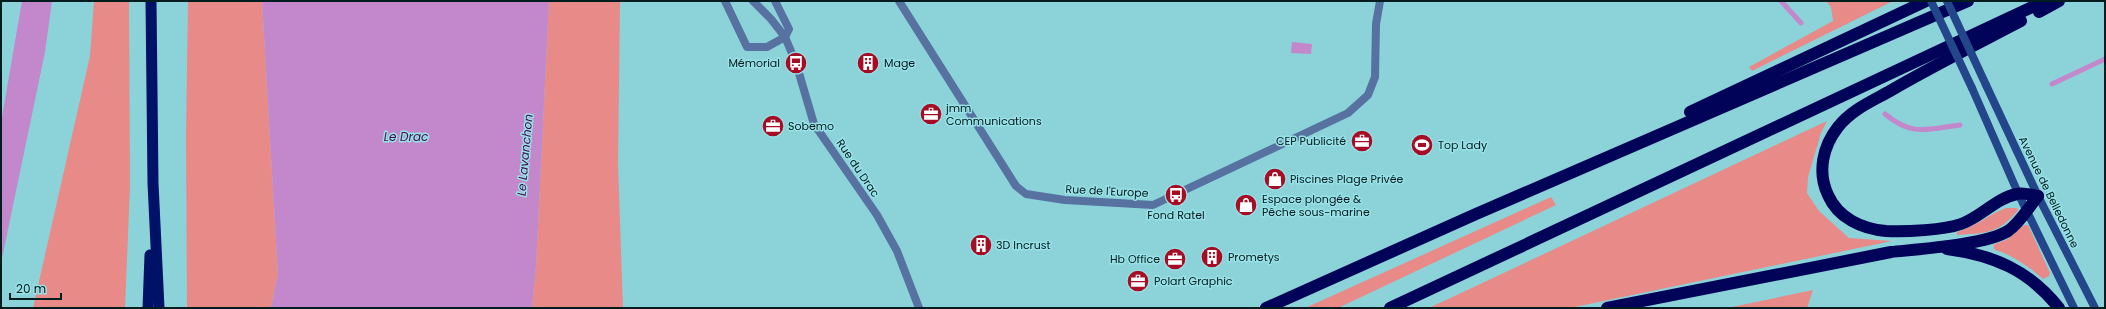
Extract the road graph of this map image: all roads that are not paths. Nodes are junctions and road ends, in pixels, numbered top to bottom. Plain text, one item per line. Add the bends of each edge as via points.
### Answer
1 (151, 1) edge
2 (725, 1) edge
3 (753, 1) edge
4 (775, 1) edge
5 (899, 1) edge
6 (1380, 1) edge
7 (1926, 1) edge
8 (1931, 1) edge
9 (1947, 1) edge
10 (1968, 1) edge
11 (2045, 1) edge
12 (2059, 1) edge
13 (785, 37) junction
14 (153, 183) junction
15 (2018, 193) junction
16 (2038, 196) junction
17 (2027, 209) junction
18 (1476, 214) junction
19 (1934, 247) junction
20 (148, 308) edge
21 (158, 308) edge
22 (919, 308) edge
23 (1266, 308) edge
24 (1390, 308) edge
25 (1608, 308) edge
26 (2058, 308) edge
27 (2074, 308) edge
28 (2094, 308) edge

1 - 14 highway
2 - 13 street via 747,47 767,47
3 - 13 street, Rue du Drac
4 - 13 street via 789,29
5 - 6 street, Rue de l'Europe via 1016,186 1026,194 1065,200 1153,205 1160,204 1348,113 1363,101 1375,77 1376,24
7 - 18 highway
8 - 15 main road, bridge
9 - 16 main road, Avenue de Belledonne, bridge
10 - 18 highway
11 - 24 highway
12 - 15 highway via 1858,109 1838,126 1823,154 1824,184 1832,203 1855,223 1876,230 1910,231 1960,225 2002,199
13 - 22 street, Rue du Drac via 814,124 877,215 897,251
14 - 20 highway
14 - 21 highway
15 - 16 highway
15 - 17 main road
16 - 17 highway
16 - 28 main road, Avenue de Belledonne
17 - 19 highway via 2014,226 1997,236
17 - 27 main road
18 - 23 highway
19 - 25 highway via 1891,252
19 - 26 highway via 1995,259 2021,273

